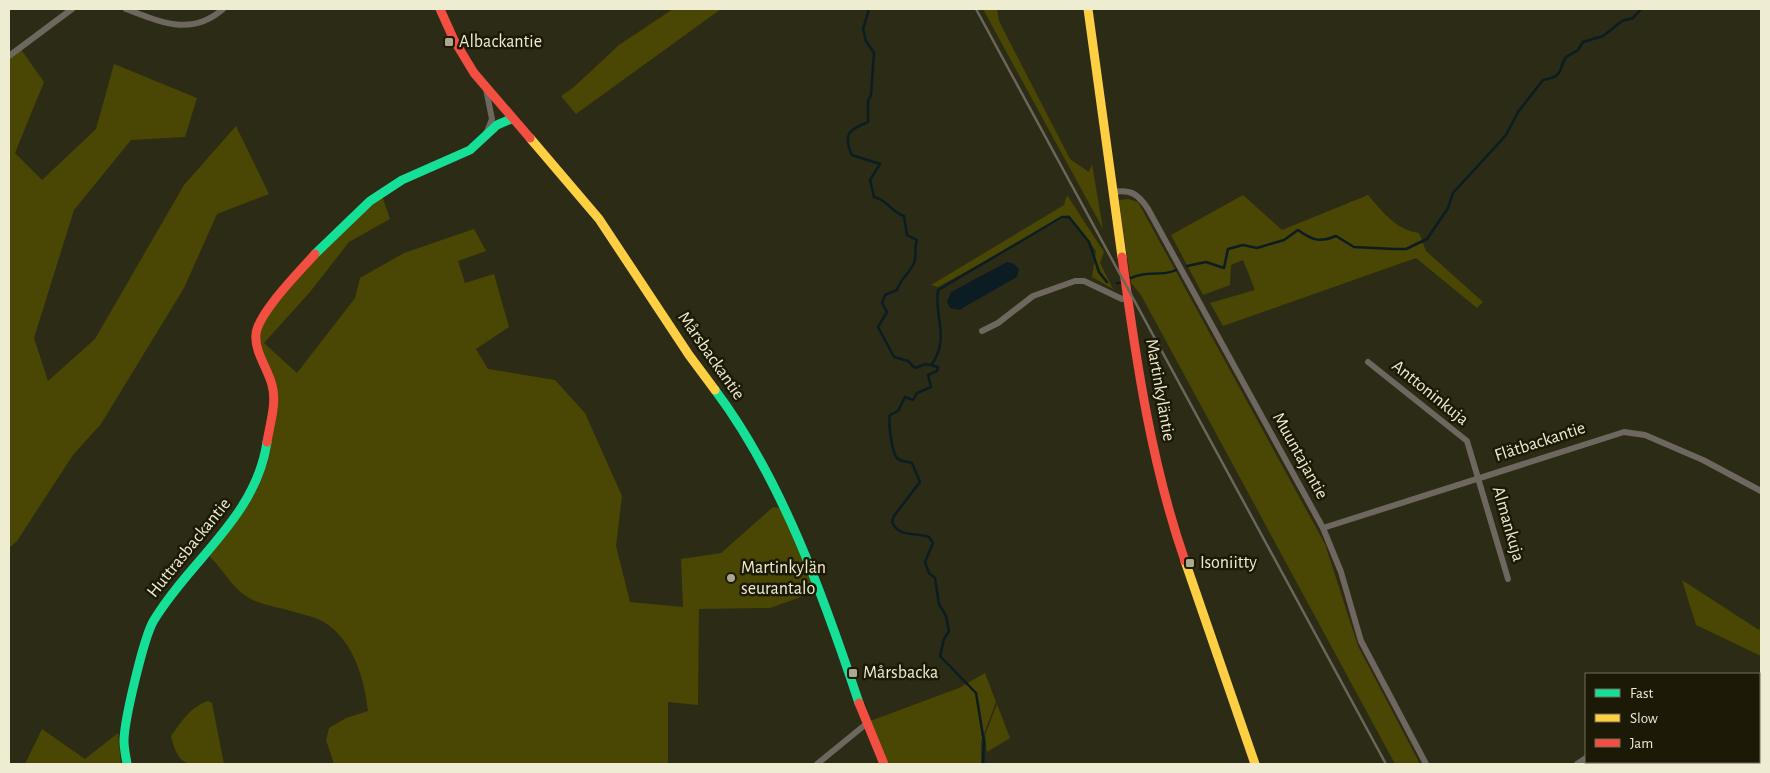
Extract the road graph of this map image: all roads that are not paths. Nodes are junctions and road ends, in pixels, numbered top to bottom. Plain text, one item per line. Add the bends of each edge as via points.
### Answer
1 (72, 9) edge
2 (126, 9) edge
3 (222, 9) edge
4 (440, 9) edge
5 (1088, 9) edge
6 (9, 56) edge
7 (486, 89) junction
8 (511, 118) junction
9 (485, 135) junction
10 (1113, 192) junction
11 (1128, 298) junction
12 (982, 331) dead end
13 (1368, 362) dead end
14 (1478, 478) junction
15 (1761, 491) edge
16 (1323, 528) junction
17 (1508, 578) dead end
18 (866, 724) junction
19 (127, 764) edge
20 (817, 764) edge
21 (884, 764) edge
22 (1255, 764) edge
23 (1426, 764) edge

1 - 6 street
2 - 3 street via 167,24 186,26 211,19
4 - 7 street, Mårsbackantie via 454,40
5 - 10 street, Martinkyläntie
7 - 8 street, Mårsbackantie
7 - 9 street via 492,119
8 - 9 street, Huttrasbackantie
8 - 18 street, Mårsbackantie via 599,219 689,355 722,398 754,452 824,598
9 - 19 street, Huttrasbackantie via 470,150 402,180 370,201 315,253 262,318 256,333 258,347 274,400 266,451 256,481 236,518 152,621 134,684 124,740
10 - 11 street, Martinkyläntie
10 - 16 street, Muuntajantie via 1136,193 1148,209
11 - 12 street via 1122,299 1084,281 1075,281 1033,296
11 - 22 street, Martinkyläntie via 1162,490
13 - 14 street, Anttoninkuja via 1466,441
14 - 15 street, Flätbackantie via 1615,434 1634,433 1703,460
14 - 16 street, Flätbackantie
14 - 17 street, Almankuja
16 - 23 street, Muuntajantie via 1341,572 1362,641
18 - 20 street
18 - 21 street, Mårsbackantie

